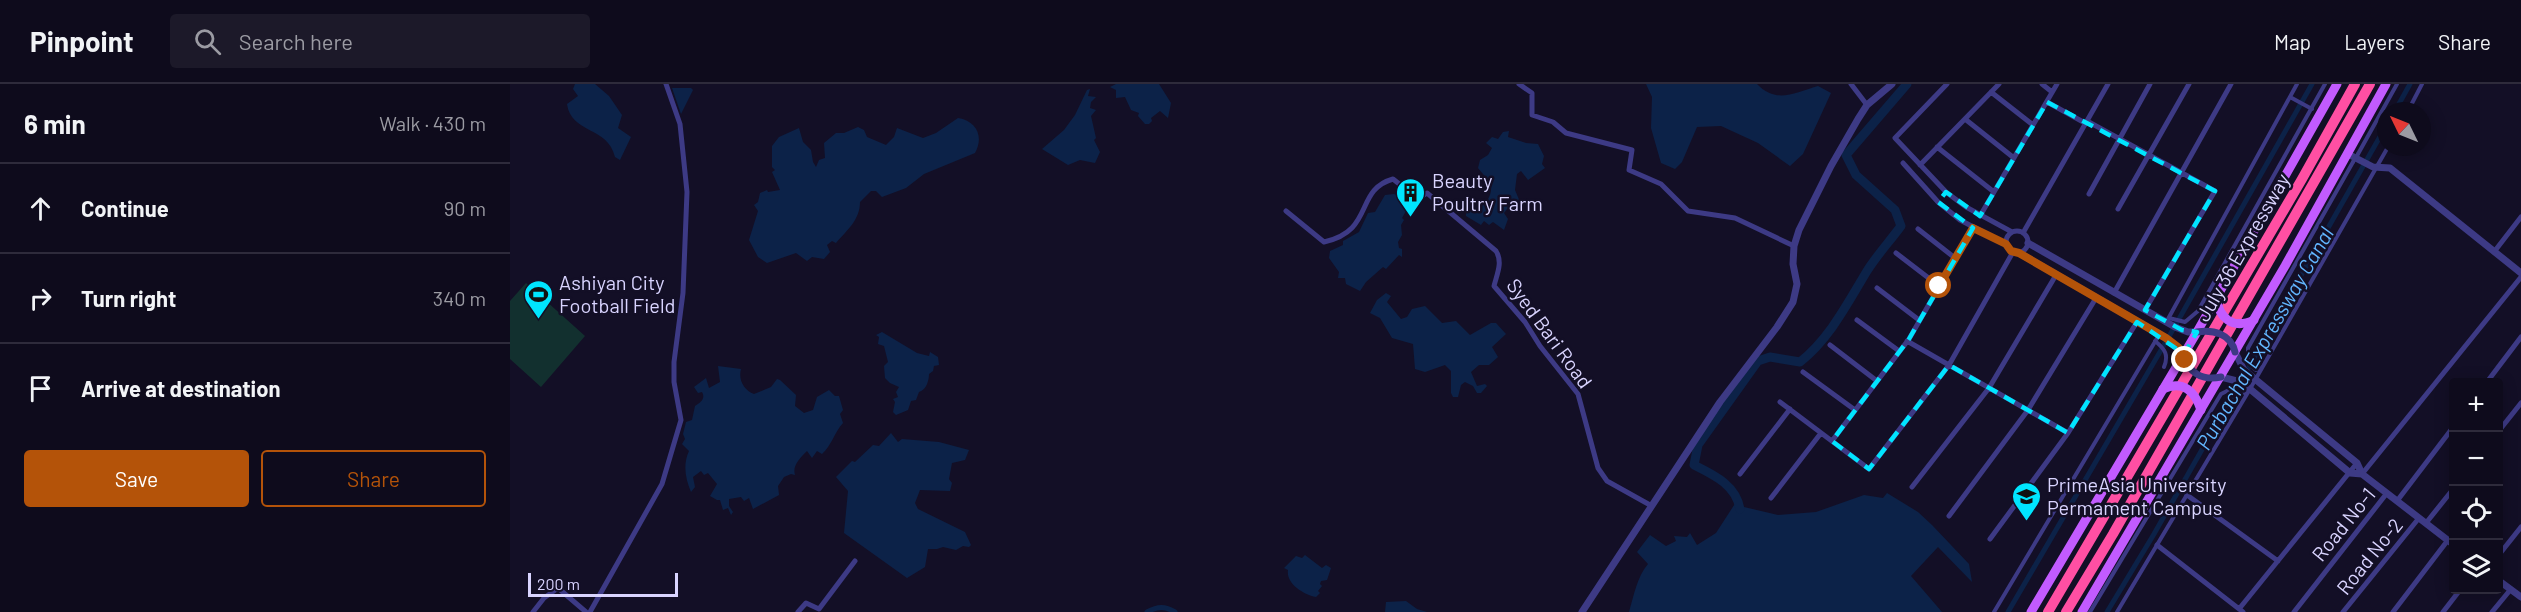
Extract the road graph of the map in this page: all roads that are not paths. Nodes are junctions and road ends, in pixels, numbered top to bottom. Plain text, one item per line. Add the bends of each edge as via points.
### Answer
1 (666, 84) edge
2 (1519, 84) edge
3 (1851, 84) edge
4 (1892, 84) edge
5 (1947, 84) edge
6 (1986, 84) edge
7 (1999, 84) edge
8 (2042, 84) edge
9 (2057, 84) edge
10 (2108, 84) edge
11 (2151, 84) edge
12 (2189, 84) edge
13 (2231, 84) edge
14 (2297, 84) edge
15 (2325, 84) edge
16 (2337, 84) edge
17 (2355, 84) edge
18 (2370, 84) edge
19 (2386, 84) edge
20 (2397, 84) edge
21 (2422, 84) edge
22 (1992, 91) junction
23 (2052, 92) junction
24 (2290, 97) junction
25 (2047, 102) junction
26 (2413, 102) edge
27 (1867, 105) junction
28 (2312, 109) junction
29 (1965, 119) junction
30 (2086, 122) junction
31 (2033, 125) junction
32 (2120, 139) junction
33 (1937, 147) junction
34 (2149, 155) junction
35 (2382, 156) edge
36 (2354, 157) junction
37 (2014, 158) junction
38 (1903, 162) dead end
39 (1920, 165) junction
40 (2375, 168) junction
41 (2182, 173) junction
42 (1946, 192) junction
43 (1994, 192) junction
44 (2089, 194) dead end
45 (1419, 199) junction
46 (1938, 202) junction
47 (2118, 209) dead end
48 (1411, 210) dead end
49 (1286, 211) dead end
50 (1980, 216) junction
51 (2521, 217) edge
52 (1973, 228) junction
53 (1918, 229) dead end
54 (2012, 232) junction
55 (2023, 233) junction
56 (2028, 243) junction
57 (2006, 244) junction
58 (1794, 246) junction
59 (2494, 252) junction
60 (1896, 253) dead end
61 (2016, 253) junction
62 (1955, 258) junction
63 (2056, 275) junction
64 (2521, 275) edge
65 (1939, 286) junction
66 (1877, 288) dead end
67 (2114, 292) junction
68 (2217, 297) junction
69 (2096, 298) junction
70 (2145, 310) junction
71 (1857, 320) dead end
72 (1919, 320) junction
73 (2168, 320) junction
74 (2254, 320) junction
75 (2137, 322) junction
76 (2197, 332) junction
77 (2157, 338) junction
78 (2521, 338) edge
79 (1907, 340) junction
80 (1830, 345) dead end
81 (1899, 351) junction
82 (2235, 352) junction
83 (2184, 354) junction
84 (1949, 365) junction
85 (2164, 367) dead end
86 (2263, 367) junction
87 (1803, 372) dead end
88 (2221, 377) junction
89 (2256, 378) junction
90 (2490, 378) edge
91 (1877, 381) junction
92 (1989, 388) junction
93 (2163, 389) junction
94 (2249, 392) junction
95 (1780, 402) dead end
96 (2521, 403) edge
97 (1790, 409) junction
98 (1855, 410) junction
99 (2028, 410) junction
100 (2201, 410) junction
101 (2503, 427) edge
102 (2449, 432) edge
103 (1821, 433) junction
104 (2068, 433) junction
105 (1832, 441) junction
106 (2357, 463) junction
107 (2350, 473) junction
108 (1740, 474) dead end
109 (2362, 474) junction
110 (1912, 487) dead end
111 (2387, 493) junction
112 (2449, 493) edge
113 (2187, 495) junction
114 (1771, 498) dead end
115 (2397, 501) junction
116 (1650, 505) junction
117 (1950, 516) dead end
118 (2423, 520) junction
119 (2521, 527) edge
120 (1989, 539) dead end
121 (2449, 540) edge
122 (2449, 544) edge
123 (2157, 545) junction
124 (2503, 551) edge
125 (855, 561) dead end
126 (2278, 561) junction
127 (2503, 583) edge
128 (2511, 589) junction
129 (2042, 594) junction
130 (2457, 594) edge
131 (2520, 594) edge
132 (2241, 610) edge
133 (533, 612) edge
134 (588, 612) edge
135 (798, 612) edge
136 (1582, 612) edge
137 (1994, 612) edge
138 (2031, 612) edge
139 (2037, 612) edge
140 (2048, 612) edge
141 (2066, 612) edge
142 (2082, 612) edge
143 (2090, 612) edge
144 (2117, 612) edge
145 (2294, 612) edge
146 (2343, 612) edge
147 (2393, 612) edge
148 (2443, 612) edge
149 (2492, 612) edge

1 - 134 street via 680,124 687,192 674,362 681,420 662,484
2 - 58 street via 1532,93 1532,115 1553,122 1566,133 1632,150 1629,170 1661,184 1688,211 1735,218
3 - 27 street
4 - 27 street
5 - 39 street via 1895,138
6 - 22 street
7 - 22 street
8 - 23 street
9 - 23 street
10 - 30 street
11 - 32 street
12 - 34 street
13 - 41 street
14 - 24 street
15 - 28 street
16 - 68 main road
17 - 140 highway, July 36 Expressway
18 - 141 highway, July 36 Expressway
19 - 36 main road
20 - 36 street
21 - 26 street
22 - 29 street
22 - 31 street
23 - 25 street
24 - 28 street
24 - 73 street
25 - 30 street
25 - 31 street
27 - 58 street via 1831,166
28 - 73 street via 2198,311 2185,322
29 - 33 street
29 - 37 street
30 - 32 street
30 - 55 street
31 - 37 street
32 - 34 street
32 - 44 street
33 - 39 street
33 - 43 street
34 - 41 street
34 - 47 street
35 - 40 street
36 - 40 street
36 - 74 main road
36 - 86 street via 2247,353 2252,367
37 - 43 street
38 - 46 street
39 - 42 street
40 - 59 street via 2390,168
40 - 86 street
41 - 67 street
41 - 70 street via 2215,191
42 - 46 street
42 - 50 street
43 - 50 street
45 - 48 street
45 - 49 street, Syed Bari Road via 1393,179 1382,182 1370,195 1353,228 1324,242
45 - 116 street, Syed Bari Road via 1427,193 1500,256 1494,286 1578,394 1598,468 1607,481
46 - 52 street
50 - 54 street
51 - 59 street
52 - 57 street
52 - 62 street
53 - 62 street
54 - 55 street
54 - 57 street
55 - 56 street
56 - 61 street
56 - 67 street
57 - 61 street
58 - 116 street via 1797,284 1792,302
59 - 64 street
60 - 65 street
61 - 63 street
61 - 84 street
62 - 65 street
63 - 69 street
63 - 92 street
64 - 109 street
65 - 72 street
66 - 72 street
67 - 70 street
68 - 74 main road, bridge via 2221,315 2227,320 2240,324
68 - 76 main road
69 - 75 street
69 - 99 street
70 - 73 street
71 - 81 street
72 - 79 street
73 - 76 street via 2188,332
74 - 82 main road
75 - 77 street
75 - 104 street
76 - 82 street, bridge via 2221,334
76 - 83 main road
77 - 83 street via 2174,343
77 - 85 street, bridge via 2167,352
77 - 137 street
78 - 90 street
79 - 81 street
79 - 84 street
80 - 91 street
81 - 91 street
82 - 88 main road
82 - 89 street via 2240,365
83 - 88 street, bridge via 2194,373
83 - 93 main road
84 - 92 street
84 - 105 street via 1869,469
86 - 89 street
87 - 98 street
88 - 94 street via 2237,381
88 - 100 main road
89 - 94 street
89 - 106 street
91 - 98 street
92 - 99 street
92 - 110 street
93 - 100 main road, bridge via 2176,385 2187,388
93 - 129 main road
94 - 107 street
94 - 113 street
94 - 143 street via 2231,389 2221,394
95 - 97 street
96 - 101 street
97 - 103 street
97 - 108 street
98 - 105 street
99 - 104 street
99 - 117 street
100 - 142 main road
102 - 115 street
103 - 105 street
103 - 114 street
104 - 120 street
106 - 107 street
106 - 109 street
107 - 109 street
107 - 126 street
109 - 111 street
111 - 115 street, Road No-1
111 - 145 street, Road No-1
112 - 118 street, Road No-2
113 - 123 street
113 - 126 street
115 - 118 street, Road No-1
116 - 136 street
118 - 121 street, Road No-1
118 - 146 street, Road No-2
119 - 124 street
122 - 147 street
123 - 132 street
123 - 144 street
125 - 135 street via 819,609 806,603
126 - 132 street
127 - 128 street
128 - 131 street
128 - 149 street
129 - 138 main road
129 - 139 main road
130 - 148 street
133 - 134 street via 558,588

